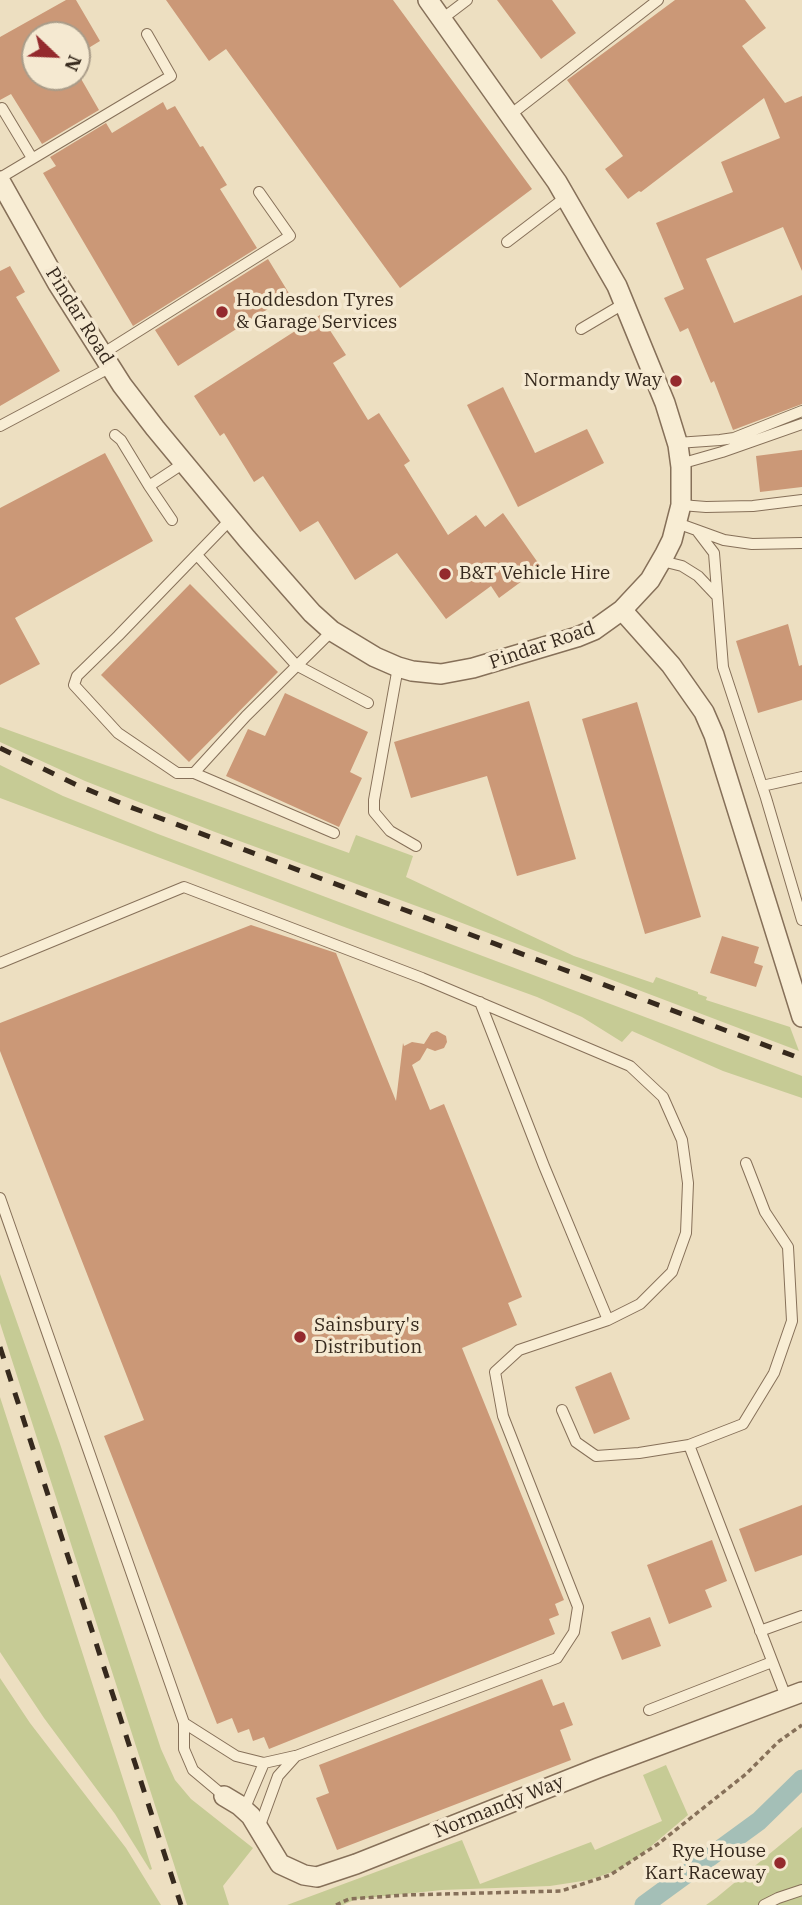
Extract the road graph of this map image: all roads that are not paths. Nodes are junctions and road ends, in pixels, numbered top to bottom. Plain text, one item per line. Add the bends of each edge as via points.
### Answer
1 (428, 0) edge
2 (467, 0) edge
3 (658, 0) edge
4 (442, 19) junction
5 (147, 34) dead end
6 (2, 108) dead end
7 (510, 115) junction
8 (32, 158) junction
9 (2, 189) edge
10 (259, 192) dead end
11 (566, 197) junction
12 (507, 242) dead end
13 (625, 303) junction
14 (581, 329) dead end
15 (106, 361) junction
16 (802, 411) edge
17 (802, 424) edge
18 (0, 426) edge
19 (115, 435) dead end
20 (677, 443) junction
21 (184, 463) junction
22 (680, 464) junction
23 (149, 486) junction
24 (802, 500) edge
25 (679, 514) junction
26 (231, 519) junction
27 (172, 520) dead end
28 (698, 532) junction
29 (802, 543) edge
30 (197, 555) junction
31 (657, 567) junction
32 (716, 595) junction
33 (622, 610) junction
34 (332, 631) junction
35 (296, 665) junction
36 (398, 667) junction
37 (368, 703) dead end
38 (194, 773) junction
39 (802, 777) edge
40 (762, 786) junction
41 (334, 833) dead end
42 (416, 846) dead end
43 (802, 920) edge
44 (0, 963) edge
45 (480, 1002) junction
46 (802, 1017) edge
47 (746, 1163) dead end
48 (0, 1198) edge
49 (608, 1320) junction
50 (562, 1410) dead end
51 (689, 1446) junction
52 (802, 1616) edge
53 (760, 1631) junction
54 (772, 1662) junction
55 (794, 1694) edge
56 (649, 1710) dead end
57 (184, 1723) junction
58 (296, 1756) junction
59 (264, 1763) junction
60 (225, 1796) joint
61 (244, 1810) junction
62 (258, 1828) junction
63 (802, 1891) edge
64 (764, 1905) edge

1 - 4 street, Pindar Road
2 - 4 lane
3 - 7 lane
4 - 7 street, Pindar Road
5 - 8 lane via 172,76
6 - 8 lane
7 - 11 street, Pindar Road
8 - 9 lane
9 - 15 street, Pindar Road
10 - 15 lane via 289,236
11 - 12 lane
11 - 13 street, Pindar Road
13 - 14 lane
13 - 20 street, Pindar Road
15 - 18 lane
15 - 21 street, Pindar Road
16 - 20 lane via 734,438
17 - 22 lane
19 - 23 lane
20 - 22 street, Pindar Road
21 - 23 lane
21 - 26 street, Pindar Road
22 - 25 street, Pindar Road
23 - 27 lane
24 - 25 lane
25 - 28 lane
25 - 31 street, Pindar Road via 672,540
26 - 30 lane
26 - 34 street, Pindar Road
28 - 29 lane via 751,544
28 - 32 lane via 714,553
30 - 35 lane
30 - 38 lane via 77,676 74,685 118,733 177,774
31 - 32 lane via 666,562 682,566
31 - 33 street, Pindar Road
32 - 40 lane via 723,667
33 - 36 street, Pindar Road via 577,637 473,668 441,674
33 - 46 street via 683,680 704,712
34 - 35 lane
34 - 36 street, Pindar Road
35 - 37 lane
35 - 38 lane
36 - 42 lane via 374,812 390,831
38 - 41 lane
39 - 40 lane
40 - 43 lane
44 - 45 lane via 184,887
45 - 49 lane
45 - 49 lane via 630,1066 663,1097 682,1140 688,1183 686,1233 672,1272 640,1304
47 - 51 lane via 765,1212 788,1247 792,1321 774,1373 743,1424
48 - 57 lane
49 - 58 lane via 519,1350 495,1372 503,1416 578,1607 574,1632 557,1658
50 - 51 lane via 576,1442 596,1456
51 - 53 lane
52 - 53 lane
53 - 54 lane
54 - 55 lane
54 - 56 lane
55 - 62 street, Normandy Way via 317,1877 280,1864
57 - 59 lane via 236,1756
57 - 60 lane via 184,1749 193,1770
58 - 59 lane
58 - 62 lane via 278,1776
59 - 61 lane
60 - 61 street, Normandy Way
61 - 62 street, Normandy Way
63 - 64 lane

